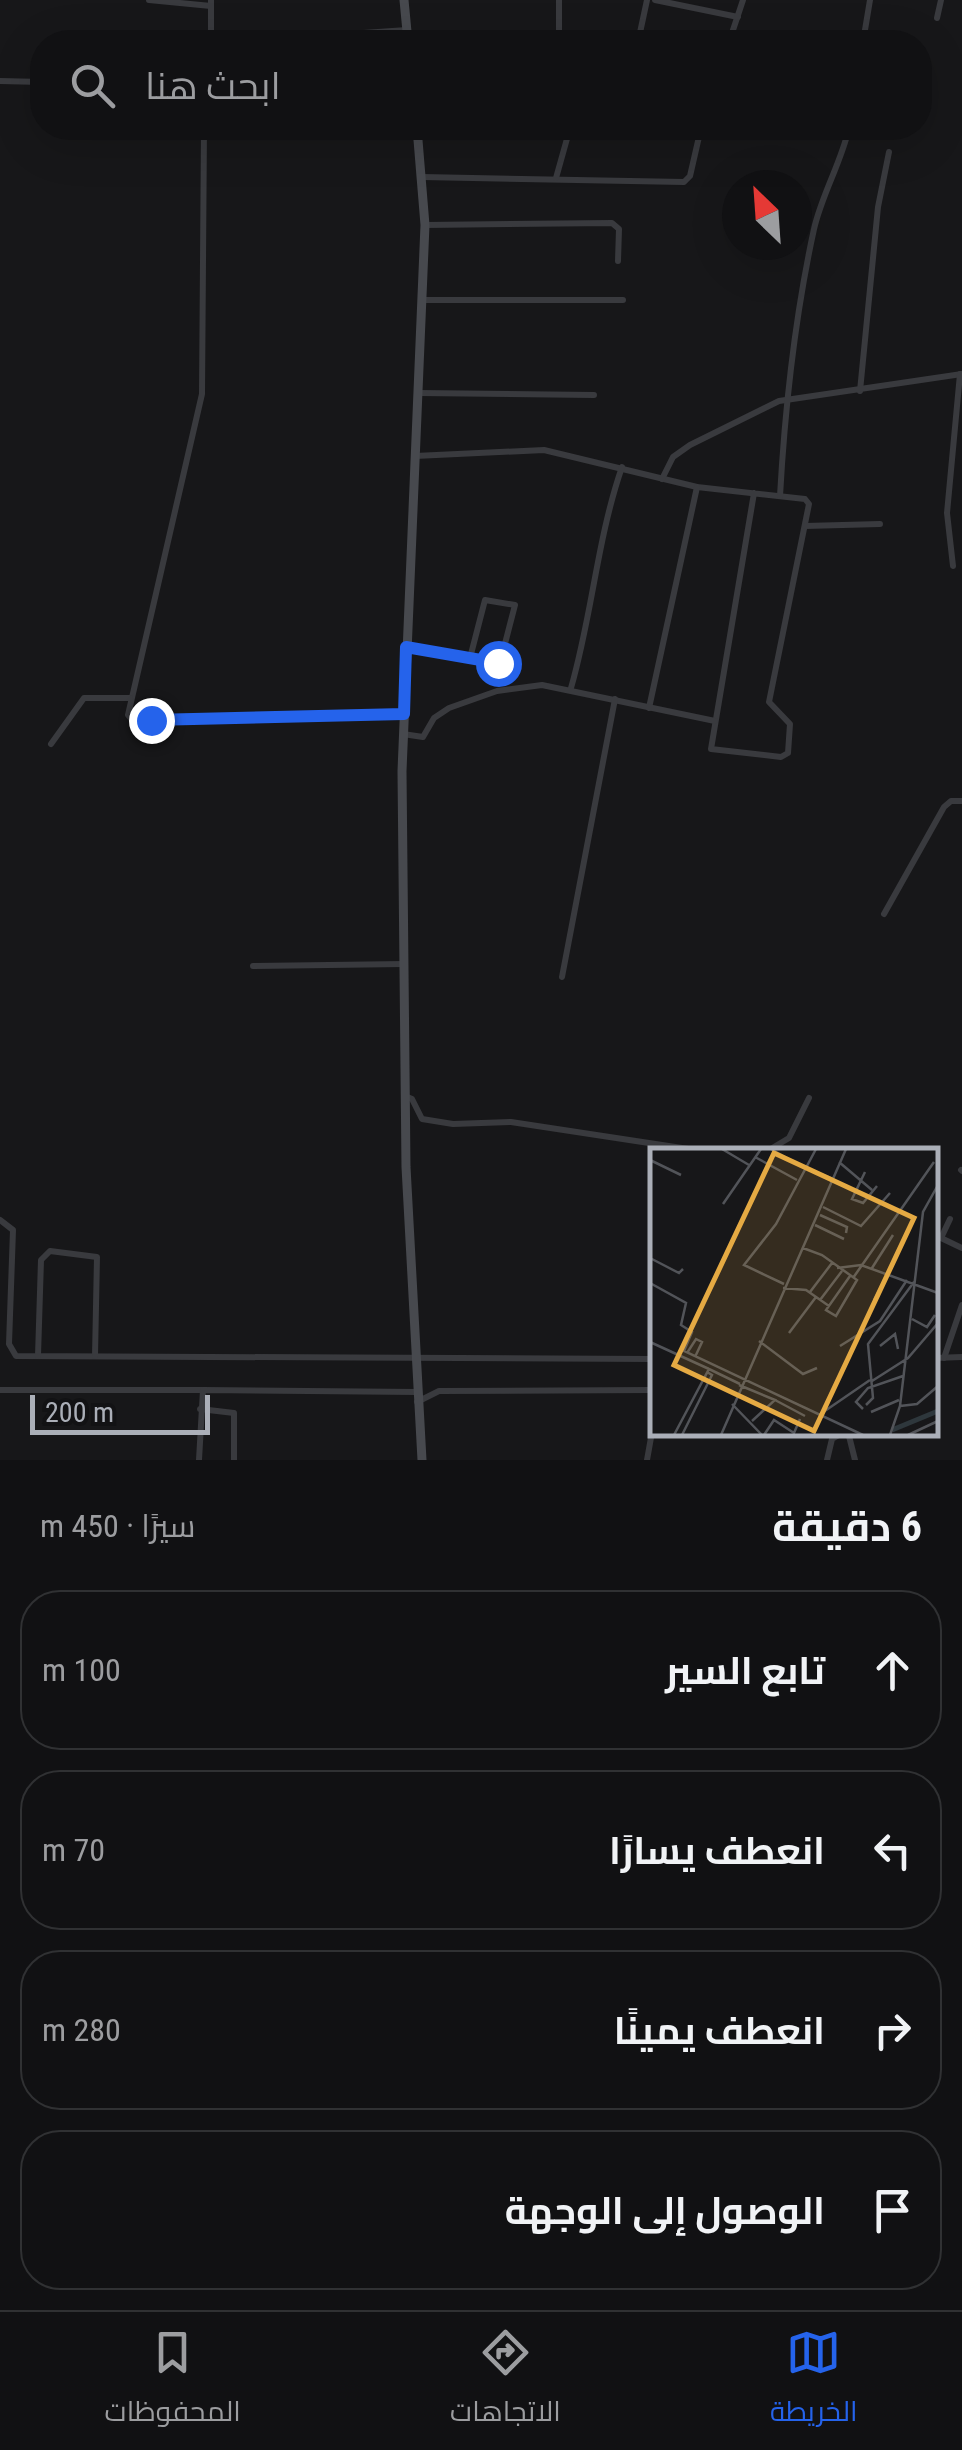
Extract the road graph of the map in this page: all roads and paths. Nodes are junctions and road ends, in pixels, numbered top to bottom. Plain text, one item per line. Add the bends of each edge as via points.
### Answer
1 (149, 0) edge
2 (404, 0) edge
3 (559, 0) edge
4 (647, 0) edge
5 (655, 0) edge
6 (743, 0) edge
7 (870, 0) edge
8 (940, 0) edge
9 (211, 3) edge
10 (738, 18) junction
11 (937, 18) dead end
12 (211, 30) edge
13 (407, 30) edge
14 (559, 30) edge
15 (641, 30) edge
16 (734, 30) edge
17 (865, 30) edge
18 (0, 80) edge
19 (30, 81) edge
20 (204, 140) edge
21 (418, 140) edge
22 (567, 140) edge
23 (698, 140) edge
24 (845, 140) edge
25 (889, 152) dead end
26 (422, 178) junction
27 (556, 178) junction
28 (424, 226) junction
29 (618, 260) dead end
30 (422, 300) junction
31 (623, 300) dead end
32 (961, 374) edge
33 (860, 391) junction
34 (418, 393) junction
35 (594, 395) dead end
36 (790, 398) junction
37 (415, 456) junction
38 (622, 468) junction
39 (662, 479) junction
40 (697, 488) junction
41 (754, 493) junction
42 (780, 496) junction
43 (880, 524) dead end
44 (805, 526) junction
45 (953, 566) dead end
46 (406, 647) junction
47 (470, 658) junction
48 (571, 688) junction
49 (130, 698) junction
50 (615, 700) junction
51 (649, 708) junction
52 (404, 714) junction
53 (715, 721) junction
54 (403, 734) junction
55 (51, 744) dead end
56 (962, 802) edge
57 (884, 914) dead end
58 (404, 964) junction
59 (253, 966) dead end
60 (562, 977) dead end
61 (405, 1096) junction
62 (809, 1098) dead end
63 (682, 1148) edge
64 (772, 1148) edge
65 (950, 1219) dead end
66 (0, 1220) edge
67 (962, 1248) edge
68 (962, 1305) edge
69 (38, 1356) junction
70 (95, 1356) junction
71 (414, 1356) junction
72 (937, 1358) edge
73 (944, 1358) junction
74 (962, 1358) edge
75 (650, 1359) edge
76 (0, 1390) edge
77 (204, 1390) junction
78 (650, 1390) edge
79 (417, 1397) junction
80 (200, 1409) junction
81 (651, 1435) edge
82 (840, 1435) edge
83 (847, 1435) edge
84 (199, 1460) edge
85 (234, 1460) edge
86 (422, 1460) edge
87 (647, 1460) edge
88 (827, 1460) edge
89 (855, 1460) edge

1 - 9 street
2 - 13 street
3 - 14 street
4 - 15 street
5 - 10 street
6 - 10 street
7 - 17 street
8 - 11 street
9 - 12 street
10 - 16 street
18 - 19 street
20 - 49 street via 202,394
21 - 26 street
22 - 27 street
23 - 27 street via 684,182
24 - 36 street via 815,227
25 - 33 street
26 - 27 street
26 - 28 street
28 - 29 street via 612,223
28 - 30 street
30 - 31 street
30 - 34 street
32 - 33 street
32 - 45 street via 947,513
33 - 36 street
34 - 35 street
34 - 37 street
36 - 39 street via 690,445
36 - 42 street
37 - 38 street via 544,450
37 - 46 street
38 - 39 street
38 - 48 street
39 - 40 street
40 - 41 street
40 - 51 street
41 - 42 street
41 - 53 street
42 - 44 street via 808,502
43 - 44 street
44 - 53 street via 769,702 790,724 788,753 744,756 711,749
46 - 47 street
46 - 52 street
47 - 47 street via 502,662 515,605 485,600
48 - 50 street
48 - 54 street via 496,690 444,710 423,737
49 - 52 street via 132,720
49 - 55 street via 84,698
50 - 51 street
50 - 60 street
51 - 53 street
52 - 54 street
54 - 58 street
56 - 57 street via 944,807
58 - 59 street
58 - 61 street
61 - 63 street via 422,1119 436,1124 512,1122
61 - 71 street
62 - 64 street via 789,1138
65 - 67 street via 941,1238
66 - 69 street via 13,1230 10,1350
68 - 73 street
69 - 70 street
69 - 70 street via 41,1260 50,1251 98,1260
70 - 71 street
71 - 75 street
71 - 79 street
72 - 73 street
73 - 74 street
76 - 77 street
77 - 79 street
77 - 80 street
78 - 79 street via 454,1390
79 - 86 street
80 - 84 street
80 - 85 street via 234,1413
81 - 87 street
82 - 88 street via 832,1439
83 - 89 street

